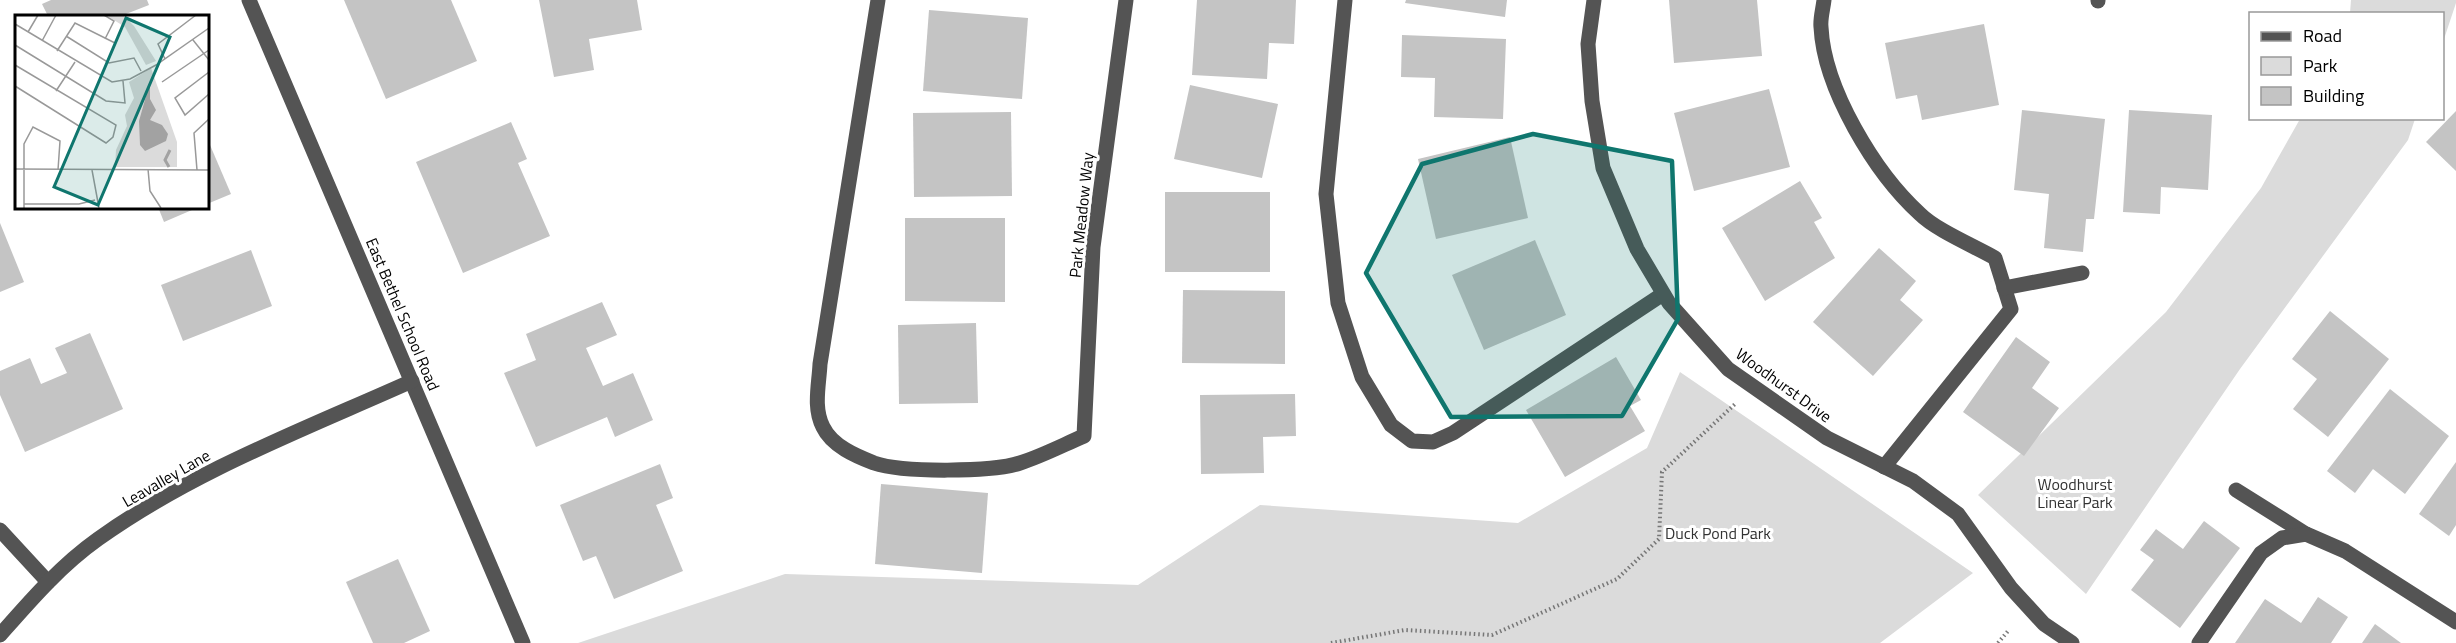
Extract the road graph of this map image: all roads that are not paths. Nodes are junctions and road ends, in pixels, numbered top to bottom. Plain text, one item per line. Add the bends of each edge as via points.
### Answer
1 (249, 0) edge
2 (878, 0) edge
3 (1126, 0) edge
4 (1345, 0) edge
5 (1594, 0) edge
6 (1824, 0) edge
7 (2082, 273) dead end
8 (2004, 288) junction
9 (1663, 294) junction
10 (412, 381) junction
11 (1884, 467) junction
12 (2236, 490) dead end
13 (0, 530) edge
14 (2306, 534) junction
15 (48, 582) junction
16 (2456, 622) edge
17 (0, 635) edge
18 (523, 643) edge
19 (2072, 643) edge
20 (2199, 643) edge

1 - 10 street, East Bethel School Road
2 - 3 street, Park Meadow Way via 820,364 817,407 823,428 843,449 876,464 926,469 1019,463 1084,436 1093,247
4 - 9 street via 1326,194 1338,303 1362,377 1391,425 1412,441 1433,442 1454,433
5 - 9 street, Woodhurst Drive via 1588,44 1603,168 1636,249
6 - 8 street via 1820,26 1826,55 1842,104 1874,163 1921,216 1995,258
7 - 8 street
8 - 11 street via 2011,309
9 - 11 street, Woodhurst Drive via 1728,369 1827,438
10 - 15 street, Leavalley Lane via 192,481 97,540
10 - 18 street, East Bethel School Road
11 - 19 street, Woodhurst Drive via 1913,481 1958,514 2012,588 2044,624
12 - 14 street
13 - 15 street
14 - 16 street via 2345,551
14 - 20 street via 2282,538 2261,554
15 - 17 street, Leavalley Lane

